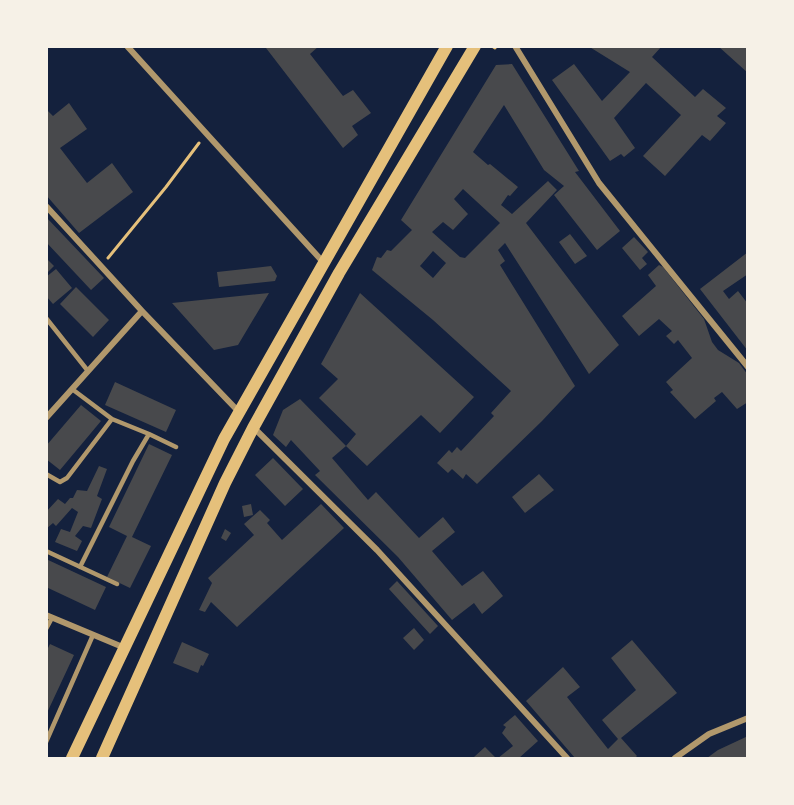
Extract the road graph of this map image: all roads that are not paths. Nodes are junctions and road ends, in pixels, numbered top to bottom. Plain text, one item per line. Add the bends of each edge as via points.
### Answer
1 (127, 46) edge
2 (447, 46) edge
3 (475, 46) edge
4 (515, 46) edge
5 (46, 206) edge
6 (323, 262) junction
7 (339, 273) junction
8 (142, 311) junction
9 (46, 318) edge
10 (747, 367) edge
11 (88, 370) junction
12 (72, 389) junction
13 (239, 413) junction
14 (46, 418) edge
15 (112, 418) junction
16 (253, 428) junction
17 (149, 434) junction
18 (176, 447) dead end
19 (46, 474) edge
20 (46, 551) edge
21 (80, 567) junction
22 (117, 584) dead end
23 (49, 617) edge
24 (46, 629) edge
25 (93, 635) junction
26 (125, 648) junction
27 (747, 718) edge
28 (46, 742) edge
29 (72, 759) edge
30 (102, 759) edge
31 (567, 759) edge
32 (675, 759) edge

1 - 6 street
2 - 6 main road
3 - 7 main road
4 - 10 street via 599,183
5 - 8 street
6 - 7 main road
6 - 13 main road
7 - 16 main road
8 - 11 street
8 - 13 street
9 - 11 lane
11 - 12 street
12 - 14 street
12 - 15 lane
13 - 16 main road
13 - 26 main road
15 - 17 lane
15 - 19 lane via 67,478 60,482
16 - 30 main road
16 - 31 street via 377,550
17 - 18 lane
17 - 21 lane
20 - 21 lane
21 - 22 lane
23 - 24 lane
23 - 25 street
25 - 26 street
25 - 28 lane
26 - 29 main road
27 - 32 street via 709,734

